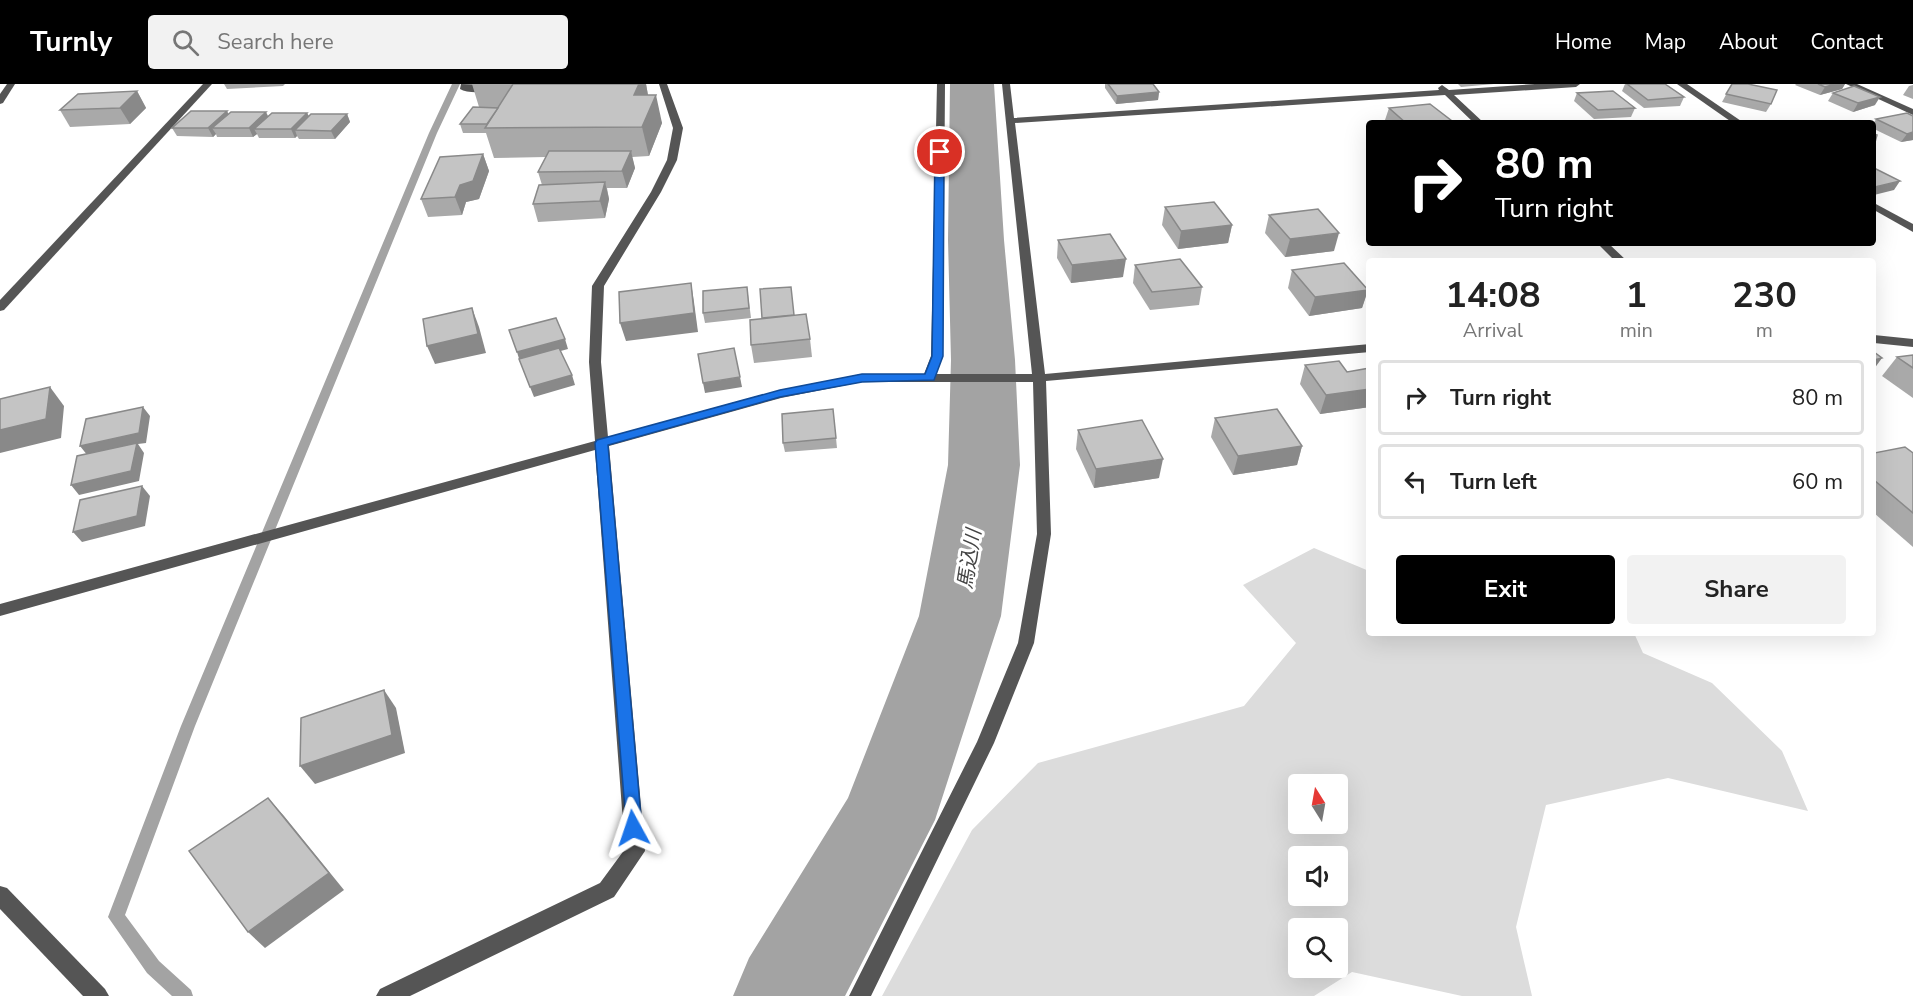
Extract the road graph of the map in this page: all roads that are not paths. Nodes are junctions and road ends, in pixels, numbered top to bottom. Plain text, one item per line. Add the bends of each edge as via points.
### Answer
1 (11, 84) edge
2 (208, 84) edge
3 (465, 84) edge
4 (663, 84) edge
5 (941, 84) edge
6 (1006, 84) edge
7 (1437, 84) edge
8 (1576, 84) edge
9 (1681, 84) edge
10 (1850, 84) edge
11 (499, 88) dead end
12 (1447, 92) junction
13 (0, 101) edge
14 (1913, 112) edge
15 (1476, 120) edge
16 (1735, 120) edge
17 (1010, 122) junction
18 (1876, 207) edge
19 (1913, 229) edge
20 (1605, 246) edge
21 (1618, 258) edge
22 (0, 307) edge
23 (1876, 339) edge
24 (1913, 343) edge
25 (1366, 348) edge
26 (935, 377) junction
27 (1039, 378) junction
28 (601, 443) junction
29 (0, 610) edge
30 (0, 895) edge
31 (98, 996) edge
32 (387, 996) edge
33 (860, 996) edge

1 - 13 street
2 - 22 street
3 - 11 street via 464,89
4 - 28 street via 678,128 672,160 598,286 595,362
5 - 26 street
6 - 17 street
7 - 12 street
8 - 12 street
9 - 16 street
10 - 14 street
12 - 15 street
12 - 17 street
17 - 27 street
18 - 19 street
20 - 21 street
23 - 24 street
25 - 27 street
26 - 27 street
26 - 28 street via 862,378 780,394
27 - 33 street via 1044,534 1026,643 985,742
28 - 29 street
28 - 32 street via 635,851 607,890
30 - 31 street

